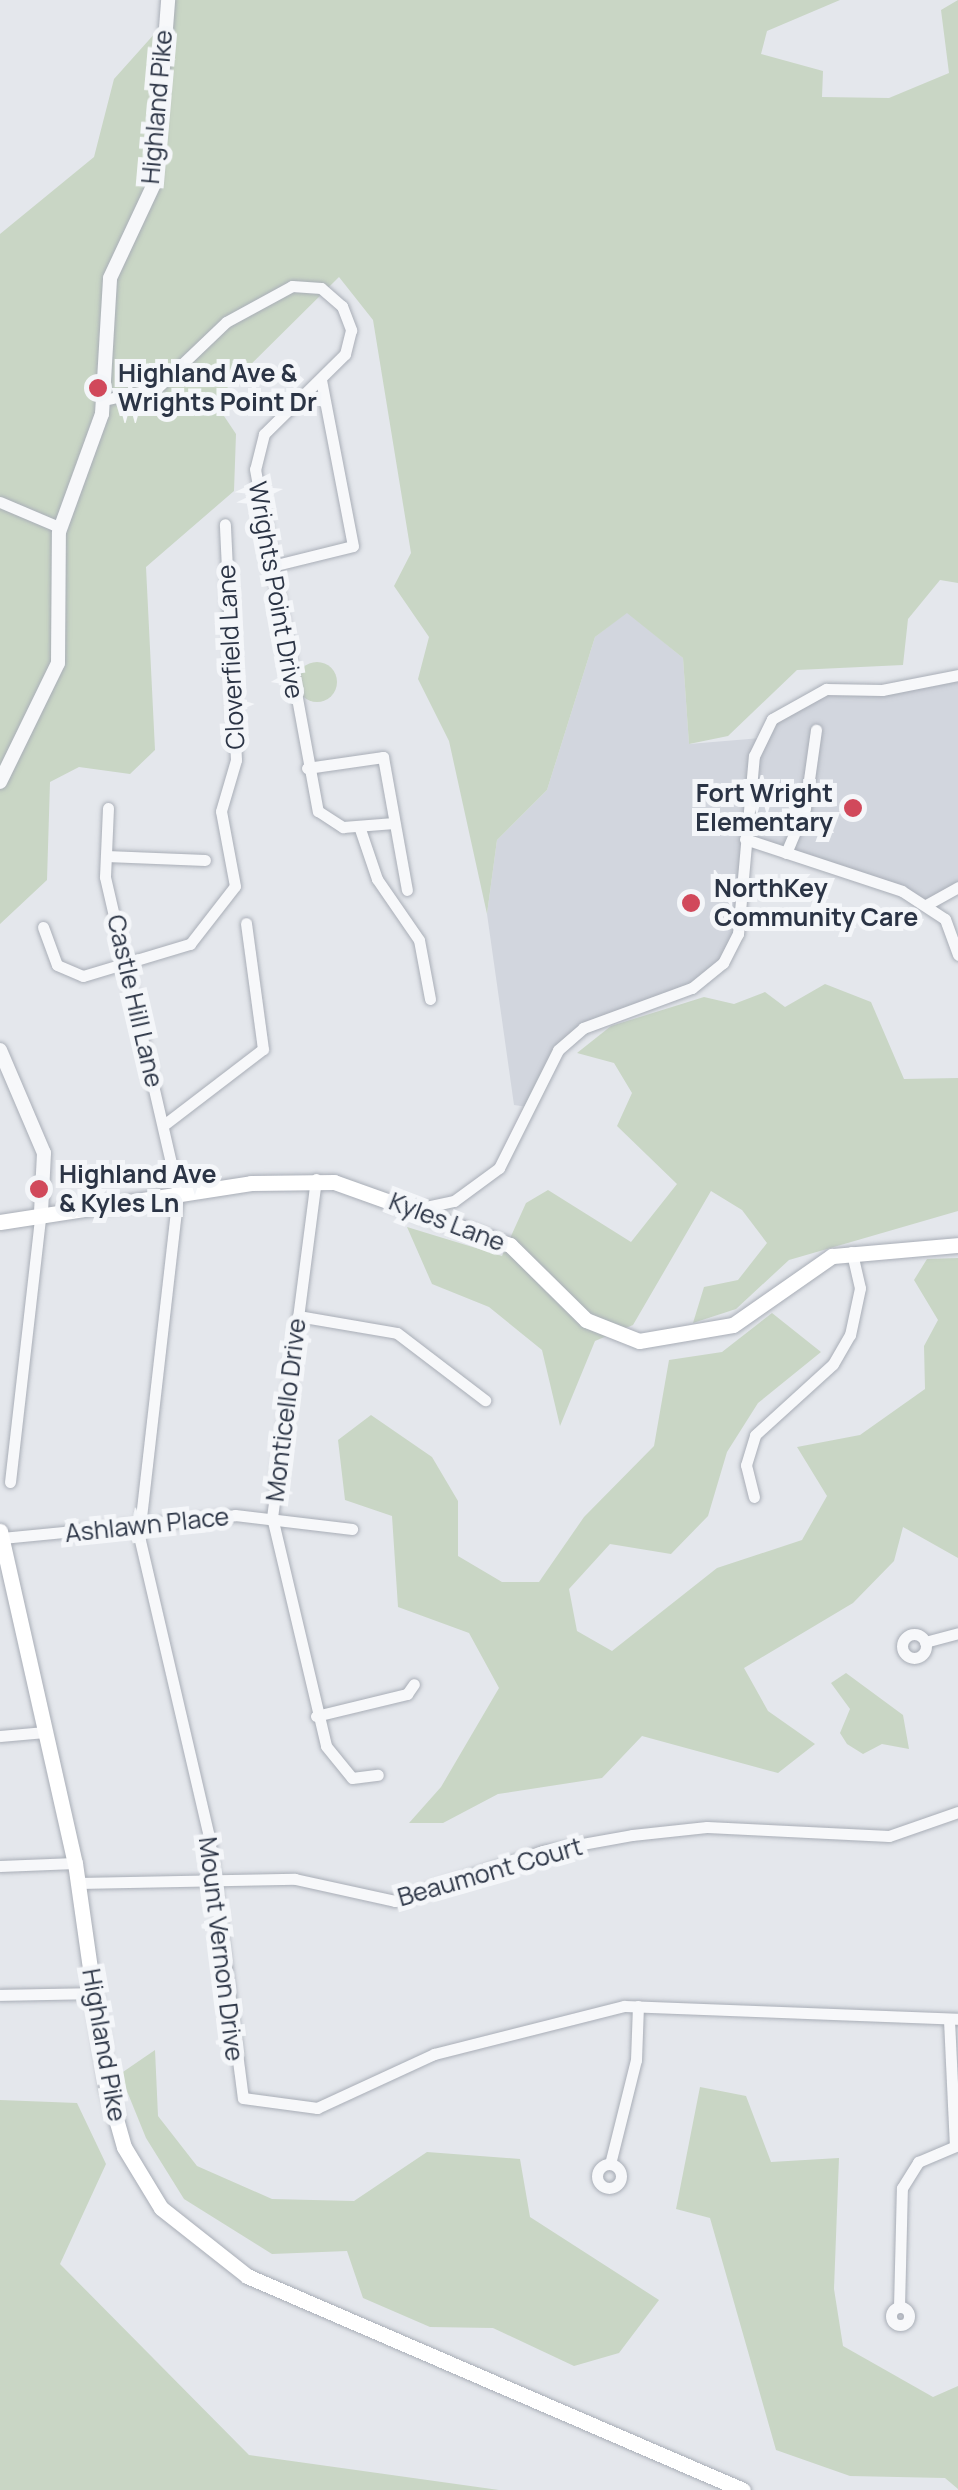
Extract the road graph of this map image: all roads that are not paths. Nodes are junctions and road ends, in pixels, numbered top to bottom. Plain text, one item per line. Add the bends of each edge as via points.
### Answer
1 (168, 0) edge
2 (321, 380) junction
3 (104, 400) junction
4 (0, 502) edge
5 (226, 524) dead end
6 (59, 528) junction
7 (272, 566) junction
8 (958, 676) edge
9 (816, 730) dead end
10 (308, 768) junction
11 (0, 782) edge
12 (108, 808) dead end
13 (394, 823) junction
14 (360, 829) junction
15 (745, 839) junction
16 (786, 852) junction
17 (106, 856) junction
18 (205, 860) dead end
19 (958, 887) edge
20 (406, 890) dead end
21 (926, 905) junction
22 (246, 923) dead end
23 (43, 928) dead end
24 (958, 956) edge
25 (127, 964) junction
26 (430, 999) dead end
27 (0, 1050) edge
28 (164, 1124) junction
29 (316, 1179) junction
30 (178, 1193) junction
31 (412, 1210) junction
32 (42, 1212) junction
33 (0, 1222) edge
34 (958, 1245) edge
35 (852, 1252) junction
36 (298, 1316) junction
37 (485, 1400) dead end
38 (10, 1482) dead end
39 (754, 1497) dead end
40 (272, 1517) junction
41 (138, 1529) junction
42 (352, 1529) dead end
43 (1, 1534) edge
44 (8, 1603) edge
45 (958, 1633) edge
46 (925, 1642) dead end
47 (414, 1684) dead end
48 (316, 1716) junction
49 (45, 1732) junction
50 (0, 1736) edge
51 (378, 1776) dead end
52 (958, 1812) edge
53 (75, 1863) junction
54 (0, 1866) edge
55 (214, 1880) junction
56 (78, 1884) junction
57 (94, 1993) junction
58 (0, 1995) edge
59 (638, 2006) junction
60 (953, 2020) edge
61 (956, 2146) edge
62 (610, 2164) dead end
63 (899, 2307) dead end
64 (743, 2490) edge

1 - 3 street, Highland Pike via 156,171 110,278
2 - 3 street, Wrights Point Drive via 345,354 348,321 333,296 298,285 226,322 157,388
2 - 7 street, Wrights Point Drive via 259,442
2 - 7 street via 353,546
3 - 6 street, Highland Pike
4 - 6 street
5 - 25 street, Cloverfield Lane via 236,760 220,811 235,886 190,944
6 - 11 street, Highland Pike via 58,663
7 - 10 street, Wrights Point Drive
8 - 15 street via 882,690 826,688 782,708 754,756
9 - 16 street via 805,808
10 - 13 street via 384,758
10 - 14 street, Wrights Point Drive via 318,811
12 - 17 street, Castle Hill Lane
13 - 14 street
13 - 20 street
14 - 26 street via 376,879 419,940
15 - 16 street
15 - 31 street via 738,934 724,963 692,988 583,1028 558,1050 499,1168 454,1201
16 - 21 street
17 - 18 street
17 - 25 street, Castle Hill Lane
19 - 21 street
21 - 24 street via 945,920
22 - 28 street via 263,1049
23 - 25 street, Cloverfield Lane via 70,975
25 - 28 street, Castle Hill Lane
27 - 32 street via 44,1154
28 - 30 street, Castle Hill Lane
29 - 30 main road, Kyles Lane
29 - 31 main road, Kyles Lane
29 - 36 street, Monticello Drive
30 - 32 main road, Kyles Lane
30 - 41 street, Mount Vernon Drive
31 - 35 main road, Kyles Lane via 510,1244 586,1320 639,1341 715,1332 812,1264
32 - 33 main road, Kyles Lane
32 - 38 street
34 - 35 main road, Kyles Lane
35 - 39 street via 860,1288 850,1335 834,1364 755,1435 746,1465
36 - 37 street via 397,1334
36 - 40 street, Monticello Drive
40 - 41 street, Ashlawn Place
40 - 42 street, Ashlawn Place
40 - 48 street, Monticello Drive
41 - 43 street, Ashlawn Place
41 - 55 street, Mount Vernon Drive
43 - 44 main road, Highland Pike
44 - 49 main road, Highland Pike
45 - 46 street
47 - 48 street via 407,1694
48 - 51 street, Monticello Drive via 344,1772
49 - 50 street
49 - 53 main road, Highland Pike
52 - 55 street, Beaumont Court via 888,1836 720,1828 632,1834 542,1851 395,1901 295,1880
53 - 54 street
53 - 56 main road, Highland Pike
55 - 56 street, Beaumont Court
55 - 59 street, Mount Vernon Drive via 238,2084 261,2107 316,2108 434,2054
56 - 57 main road, Highland Pike
57 - 58 street
57 - 64 main road, Highland Pike via 124,2147 161,2208 202,2248 247,2276
59 - 60 street, Mount Vernon Drive
59 - 62 street via 636,2060
60 - 61 street
61 - 63 street via 918,2162 902,2188

